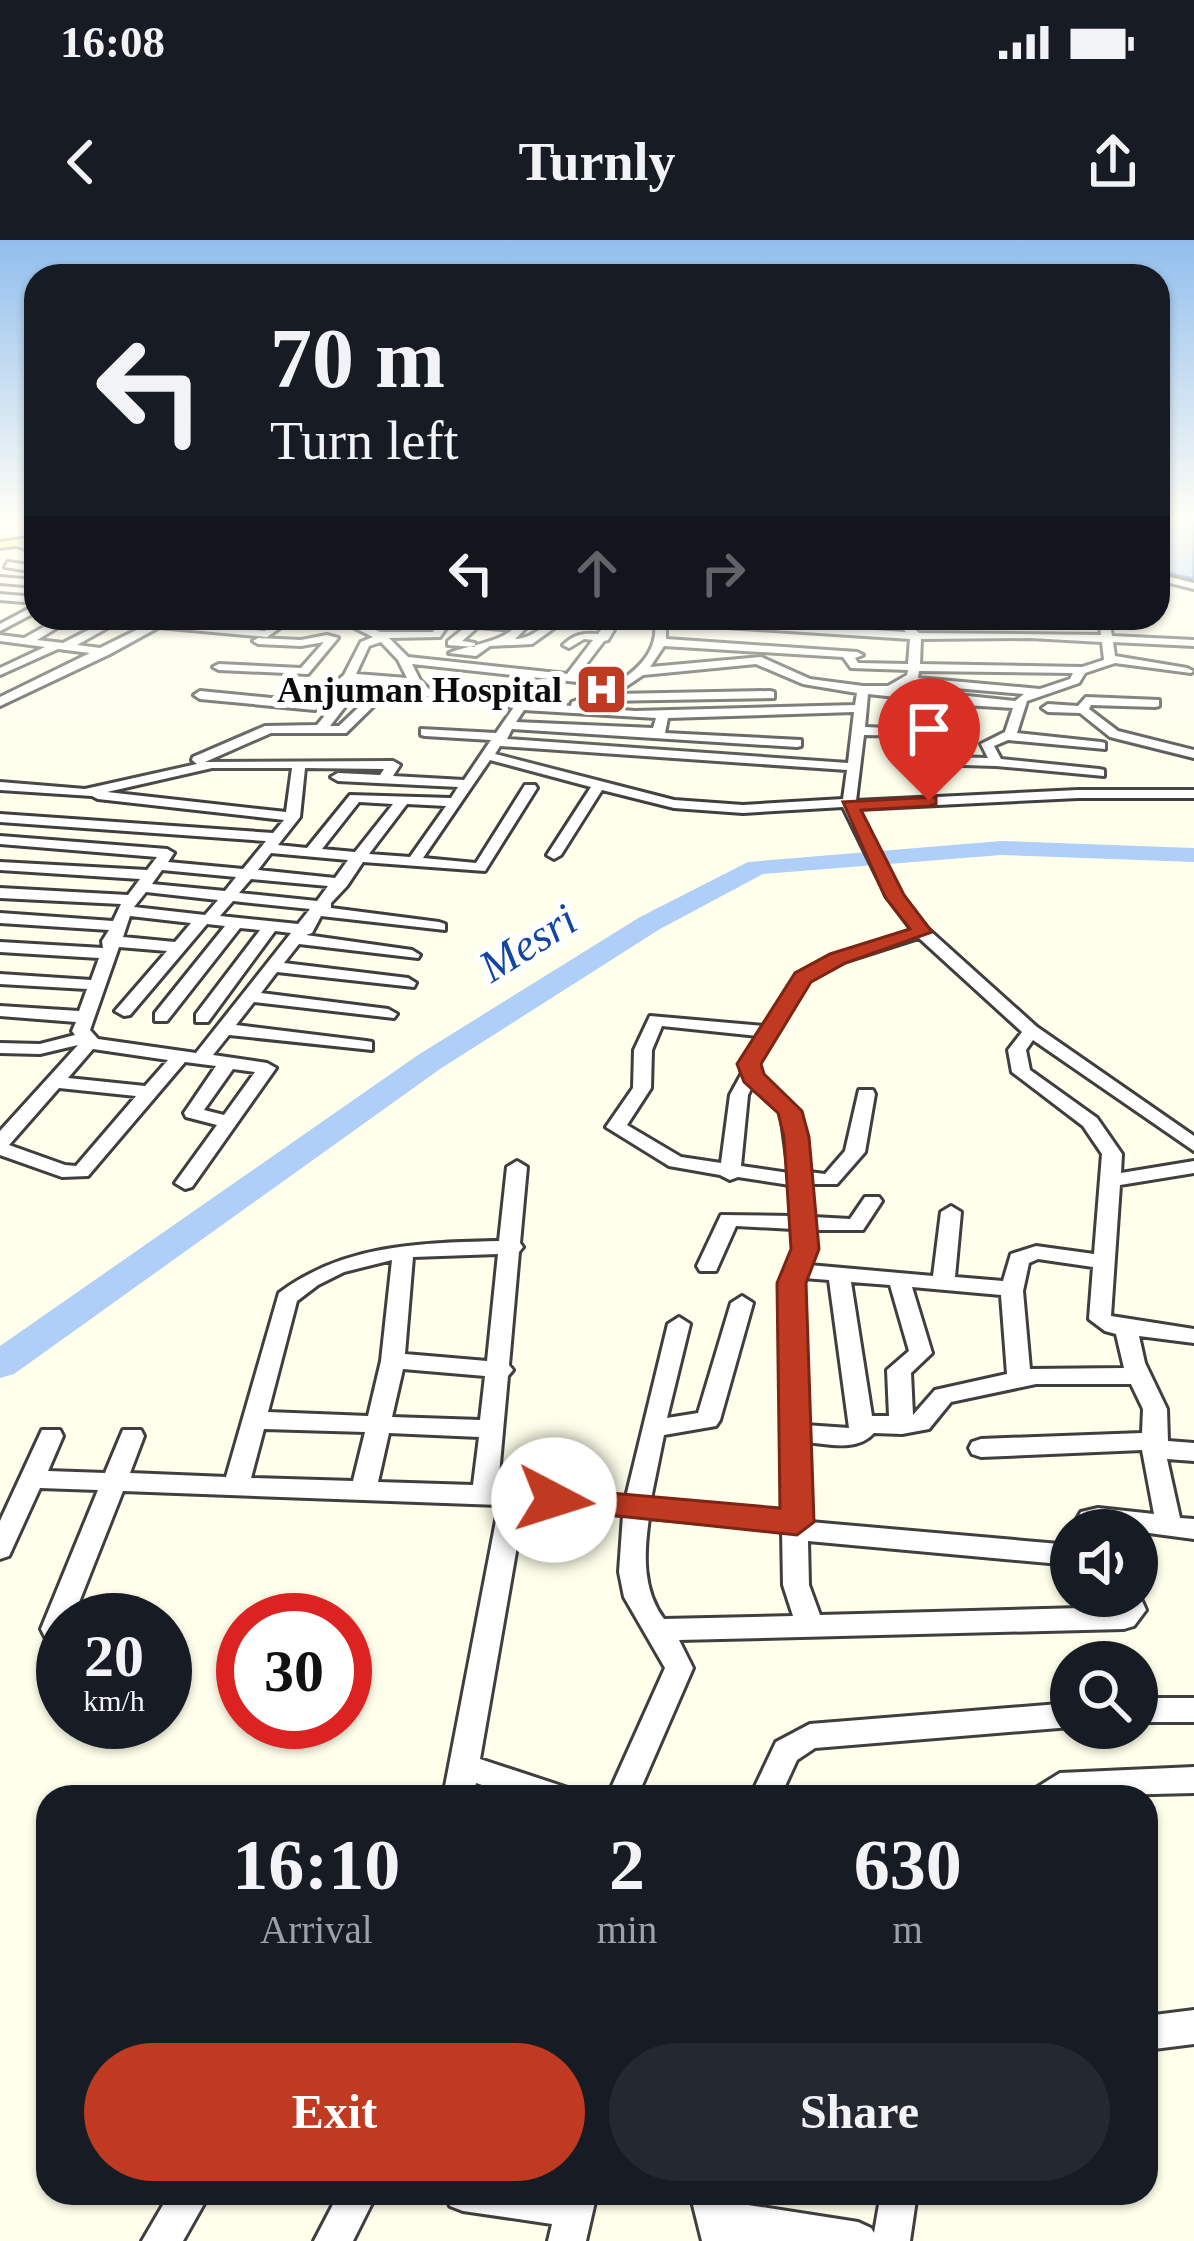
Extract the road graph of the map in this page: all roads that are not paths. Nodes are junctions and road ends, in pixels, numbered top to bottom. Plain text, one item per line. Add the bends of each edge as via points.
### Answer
1 (46, 630) edge
2 (95, 630) edge
3 (147, 630) edge
4 (182, 630) edge
5 (277, 630) edge
6 (367, 630) edge
7 (379, 630) edge
8 (440, 630) edge
9 (472, 630) edge
10 (518, 630) edge
11 (546, 630) edge
12 (609, 630) edge
13 (660, 630) edge
14 (793, 630) edge
15 (908, 630) edge
16 (931, 630) edge
17 (1000, 630) edge
18 (1043, 630) edge
19 (1103, 630) edge
20 (374, 633) junction
21 (303, 637) dead end
22 (0, 638) edge
23 (330, 638) junction
24 (604, 638) junction
25 (985, 639) junction
26 (1103, 639) junction
27 (25, 641) junction
28 (506, 642) junction
29 (660, 642) junction
30 (1194, 643) edge
31 (484, 645) junction
32 (61, 646) junction
33 (569, 646) dead end
34 (106, 652) junction
35 (770, 652) junction
36 (231, 654) junction
37 (847, 655) junction
38 (399, 656) junction
39 (874, 656) junction
40 (0, 657) edge
41 (1111, 659) junction
42 (26, 660) junction
43 (314, 662) junction
44 (914, 662) junction
45 (470, 664) junction
46 (985, 669) junction
47 (282, 671) junction
48 (1080, 671) junction
49 (0, 672) edge
50 (636, 672) junction
51 (1189, 673) edge
52 (349, 677) junction
53 (570, 677) junction
54 (906, 680) junction
55 (393, 681) junction
56 (268, 682) junction
57 (412, 682) junction
58 (807, 682) junction
59 (623, 683) junction
60 (863, 690) junction
61 (882, 690) junction
62 (1043, 692) junction
63 (770, 695) junction
64 (325, 698) junction
65 (605, 698) junction
66 (345, 699) junction
67 (196, 700) dead end
68 (246, 700) junction
69 (371, 700) junction
70 (465, 701) junction
71 (963, 701) junction
72 (0, 702) edge
73 (1155, 703) dead end
74 (1019, 705) junction
75 (521, 706) junction
76 (861, 708) junction
77 (1048, 708) junction
78 (1086, 712) junction
79 (772, 713) junction
80 (626, 715) junction
81 (748, 715) junction
82 (663, 716) junction
83 (318, 730) junction
84 (620, 730) junction
85 (858, 731) junction
86 (425, 732) dead end
87 (659, 732) junction
88 (503, 735) junction
89 (959, 736) dead end
90 (1007, 736) junction
91 (1138, 736) junction
92 (741, 738) junction
93 (911, 738) junction
94 (1054, 740) junction
95 (797, 743) dead end
96 (1102, 746) junction
97 (1194, 754) edge
98 (735, 755) junction
99 (488, 757) junction
100 (904, 760) junction
101 (996, 762) junction
102 (299, 766) junction
103 (854, 766) junction
104 (176, 770) junction
105 (1099, 773) junction
106 (901, 776) dead end
107 (338, 777) dead end
108 (384, 779) junction
109 (473, 779) junction
110 (0, 786) edge
111 (597, 787) junction
112 (530, 788) dead end
113 (1194, 789) edge
114 (92, 793) junction
115 (1107, 793) junction
116 (404, 799) junction
117 (457, 802) junction
118 (198, 808) junction
119 (851, 809) junction
120 (293, 817) junction
121 (0, 818) edge
122 (178, 831) junction
123 (0, 840) edge
124 (274, 843) junction
125 (77, 846) junction
126 (310, 853) junction
127 (554, 855) dead end
128 (220, 857) dead end
129 (361, 857) junction
130 (412, 863) junction
131 (0, 866) edge
132 (55, 869) junction
133 (251, 872) junction
134 (342, 883) junction
135 (0, 893) edge
136 (30, 895) junction
137 (230, 896) junction
138 (133, 901) junction
139 (323, 908) junction
140 (2, 920) edge
141 (206, 920) junction
142 (236, 922) junction
143 (271, 926) junction
144 (439, 927) dead end
145 (922, 932) junction
146 (302, 934) junction
147 (0, 947) edge
148 (179, 947) junction
149 (412, 955) dead end
150 (275, 967) junction
151 (0, 979) edge
152 (409, 983) dead end
153 (95, 985) junction
154 (250, 997) junction
155 (0, 1011) edge
156 (124, 1012) dead end
157 (388, 1014) dead end
158 (85, 1017) junction
159 (161, 1018) dead end
160 (202, 1018) dead end
161 (225, 1029) junction
162 (1031, 1031) junction
163 (768, 1032) junction
164 (86, 1040) junction
165 (366, 1046) dead end
166 (0, 1048) edge
167 (191, 1058) junction
168 (228, 1063) junction
169 (750, 1073) junction
170 (56, 1082) junction
171 (151, 1092) junction
172 (866, 1094) dead end
173 (230, 1122) junction
174 (1194, 1144) edge
175 (0, 1145) edge
176 (517, 1166) dead end
177 (1194, 1167) edge
178 (730, 1174) junction
179 (797, 1179) junction
180 (1114, 1180) junction
181 (185, 1183) dead end
182 (872, 1201) dead end
183 (950, 1212) dead end
184 (800, 1222) junction
185 (512, 1246) junction
186 (403, 1252) junction
187 (1105, 1262) junction
188 (708, 1266) dead end
189 (800, 1271) junction
190 (839, 1275) junction
191 (899, 1280) junction
192 (943, 1284) junction
193 (1012, 1289) junction
194 (742, 1303) dead end
195 (679, 1324) dead end
196 (1126, 1328) junction
197 (1194, 1336) edge
198 (393, 1361) junction
199 (501, 1370) junction
200 (1139, 1376) junction
201 (1019, 1379) junction
202 (254, 1420) junction
203 (861, 1425) junction
204 (380, 1426) junction
205 (902, 1426) junction
206 (657, 1428) junction
207 (493, 1429) junction
208 (796, 1433) junction
209 (51, 1436) dead end
210 (132, 1436) dead end
211 (1156, 1445) junction
212 (981, 1448) dead end
213 (1194, 1452) edge
214 (31, 1479) junction
215 (117, 1482) junction
216 (236, 1486) junction
217 (363, 1492) junction
218 (499, 1496) junction
219 (640, 1496) junction
220 (797, 1526) junction
221 (1182, 1527) edge
222 (0, 1549) edge
223 (1050, 1553) edge
224 (70, 1593) edge
225 (1125, 1617) edge
226 (810, 1626) junction
227 (658, 1630) junction
228 (1158, 1710) edge
229 (1194, 1710) edge
230 (1050, 1717) edge
231 (460, 1766) junction
232 (1194, 1780) edge
233 (459, 1785) edge
234 (519, 1785) edge
235 (627, 1785) edge
236 (770, 1785) edge
237 (1082, 1785) edge
238 (1194, 2027) edge
239 (1158, 2031) edge
240 (184, 2205) edge
241 (352, 2205) edge
242 (512, 2205) edge
243 (897, 2205) edge
244 (716, 2218) edge
245 (577, 2221) edge
246 (161, 2241) edge
247 (333, 2241) edge
248 (858, 2241) edge
249 (892, 2241) edge

1 - 27 street
2 - 32 street
3 - 34 street
4 - 36 street
5 - 36 street
6 - 20 street
7 - 20 street
8 - 20 street
9 - 31 street via 452,643
10 - 28 street
11 - 28 street via 528,642
12 - 24 street
13 - 29 street
14 - 35 street
15 - 44 street
16 - 25 street
17 - 25 street
18 - 26 street
19 - 26 street
20 - 23 street
20 - 38 street
20 - 52 street
21 - 23 street
22 - 27 street
23 - 36 street
23 - 43 street
24 - 33 street via 582,636
24 - 53 street
25 - 46 street
26 - 30 street
26 - 41 street
27 - 32 street
28 - 31 street
29 - 35 street
29 - 50 street
31 - 38 street via 473,653
32 - 34 street
32 - 42 street
34 - 72 street
35 - 37 street
35 - 39 street via 874,648
35 - 50 street
35 - 58 street
36 - 43 street
36 - 47 street
36 - 56 street
37 - 39 street
37 - 44 street via 852,666
38 - 45 street
38 - 57 street
39 - 44 street
40 - 42 street
41 - 48 street
41 - 51 street
42 - 49 street
43 - 47 street via 304,672
44 - 46 street
44 - 54 street
45 - 53 street
45 - 70 street
46 - 48 street
47 - 56 street
48 - 62 street via 1075,681
50 - 59 street
52 - 55 street
52 - 64 street
53 - 59 street
54 - 61 street
54 - 62 street
55 - 57 street
55 - 69 street
56 - 68 street
57 - 70 street
58 - 60 street
58 - 63 street
59 - 65 street
60 - 61 street
60 - 76 street
61 - 71 street
62 - 74 street
62 - 77 street
63 - 65 street
63 - 79 street
64 - 66 street
64 - 68 street via 312,706
65 - 75 street
66 - 69 street
66 - 83 street
67 - 68 street
69 - 83 street via 342,730
70 - 75 street
71 - 74 street
71 - 93 street
73 - 78 street via 1121,702 1128,714
74 - 90 street
75 - 80 street
75 - 88 street
76 - 79 street
76 - 85 street
77 - 78 street
77 - 94 street
78 - 91 street via 1112,734
79 - 81 street
80 - 82 street
80 - 84 street
81 - 82 street
81 - 92 street
82 - 87 street
83 - 104 street via 262,732
84 - 87 street
84 - 88 street
85 - 93 street
85 - 103 street
86 - 88 street
87 - 92 street
88 - 98 street
88 - 99 street
89 - 93 street via 949,745
90 - 94 street
90 - 101 street via 988,743
91 - 96 street
91 - 97 street
92 - 95 street
92 - 98 street
93 - 100 street
94 - 96 street
96 - 105 street
98 - 103 street
99 - 109 street
99 - 111 street
100 - 101 street
100 - 106 street
101 - 105 street
102 - 104 street
102 - 108 street via 393,765
102 - 120 street
103 - 119 street
104 - 114 street
105 - 115 street
107 - 108 street
108 - 109 street
109 - 117 street
110 - 114 street
111 - 119 street via 712,809
111 - 127 street
112 - 130 street via 486,866
113 - 115 street
114 - 118 street
115 - 119 street
116 - 117 street
116 - 126 street via 353,799
116 - 129 street
117 - 130 street
118 - 120 street
118 - 122 street
119 - 145 street
120 - 124 street
121 - 122 street
122 - 124 street
123 - 125 street
124 - 126 street
124 - 133 street
125 - 132 street
125 - 138 street
126 - 129 street
128 - 138 street
129 - 130 street
129 - 134 street
131 - 132 street
132 - 136 street
132 - 138 street
133 - 134 street
133 - 137 street
133 - 138 street
134 - 139 street
135 - 136 street
136 - 138 street
136 - 140 street
137 - 138 street
137 - 139 street
137 - 141 street
138 - 140 street
138 - 141 street
138 - 147 street
138 - 148 street
138 - 153 street
139 - 144 street
139 - 146 street
141 - 142 street
141 - 148 street
142 - 143 street
142 - 159 street
143 - 146 street
143 - 160 street
145 - 162 street
145 - 163 street via 815,969
146 - 149 street
146 - 150 street
148 - 156 street
150 - 152 street
150 - 154 street
151 - 153 street
153 - 158 street
154 - 157 street
154 - 161 street
155 - 158 street
158 - 164 street
161 - 165 street
161 - 167 street
162 - 174 street
162 - 180 street via 1016,1050 1017,1064 1090,1122 1112,1154
163 - 169 street
163 - 178 street via 656,1021 643,1050 642,1088 618,1120 621,1132 649,1150
164 - 166 street
164 - 167 street
164 - 170 street
167 - 168 street
167 - 171 street
168 - 173 street via 193,1113
168 - 173 street via 268,1070
169 - 178 street via 739,1096
169 - 179 street via 790,1111
170 - 171 street
170 - 175 street
171 - 175 street via 81,1172
172 - 179 street via 855,1153 830,1180
173 - 181 street
176 - 185 street
177 - 180 street
178 - 179 street
179 - 184 street
180 - 187 street
182 - 184 street via 856,1226
183 - 192 street
184 - 188 street via 728,1219
184 - 189 street
185 - 186 street
185 - 199 street
186 - 198 street
186 - 202 street via 335,1269 287,1298
187 - 193 street via 1028,1253
187 - 196 street via 1100,1319
189 - 190 street
189 - 208 street via 791,1283
190 - 191 street
190 - 203 street
191 - 192 street
191 - 205 street via 921,1353 899,1370
192 - 193 street
193 - 201 street
194 - 206 street via 708,1420
195 - 206 street
196 - 197 street
196 - 200 street
198 - 199 street
198 - 204 street
199 - 207 street
200 - 201 street
200 - 211 street via 1155,1409
201 - 205 street via 943,1396 920,1423
202 - 204 street
202 - 216 street
203 - 205 street
203 - 208 street via 855,1437
204 - 207 street
204 - 217 street
206 - 219 street
207 - 218 street
208 - 220 street
209 - 214 street
210 - 215 street
211 - 212 street
211 - 213 street
211 - 221 street
214 - 215 street
214 - 222 street
215 - 216 street
215 - 224 street
216 - 217 street
217 - 218 street
218 - 219 street
218 - 231 street
219 - 220 street
219 - 227 street via 635,1593
220 - 223 street
220 - 226 street via 796,1585
225 - 226 street
226 - 227 street
227 - 235 street via 679,1668
228 - 229 street
230 - 236 street via 810,1736 786,1751
231 - 233 street
231 - 234 street
232 - 237 street
238 - 239 street
240 - 246 street
241 - 247 street
242 - 245 street
243 - 249 street
244 - 248 street

